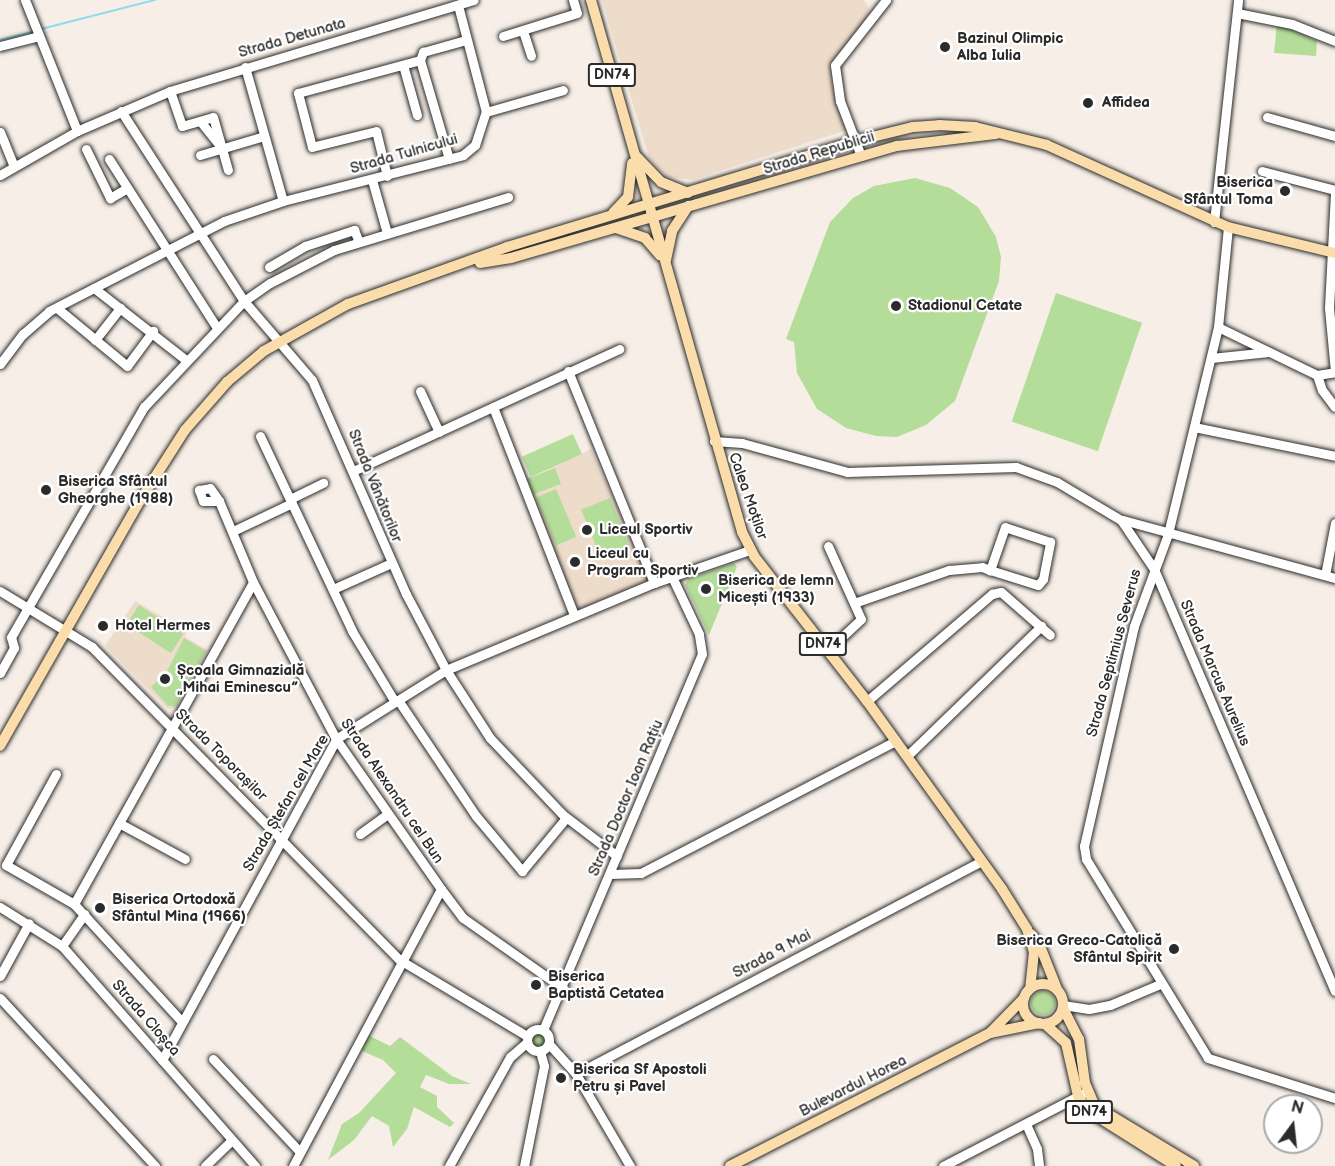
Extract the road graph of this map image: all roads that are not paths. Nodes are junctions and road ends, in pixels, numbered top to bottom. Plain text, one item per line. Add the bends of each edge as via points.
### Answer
1 (25, 0) edge
2 (474, 0) edge
3 (573, 0) edge
4 (591, 0) edge
5 (886, 0) edge
6 (1238, 0) edge
7 (458, 5) junction
8 (1237, 13) junction
9 (523, 31) junction
10 (39, 36) junction
11 (503, 36) dead end
12 (466, 40) junction
13 (1335, 41) edge
14 (0, 46) edge
15 (531, 56) dead end
16 (420, 60) junction
17 (403, 65) junction
18 (245, 67) junction
19 (563, 90) dead end
20 (171, 91) junction
21 (121, 111) junction
22 (486, 112) junction
23 (417, 115) dead end
24 (1267, 117) dead end
25 (77, 131) junction
26 (0, 132) edge
27 (999, 134) junction
28 (264, 136) junction
29 (1335, 136) edge
30 (856, 141) junction
31 (222, 148) junction
32 (86, 149) dead end
33 (633, 151) junction
34 (200, 155) dead end
35 (861, 156) junction
36 (109, 159) dead end
37 (449, 159) junction
38 (14, 166) junction
39 (228, 170) dead end
40 (1262, 171) dead end
41 (0, 175) edge
42 (387, 176) junction
43 (372, 180) junction
44 (127, 188) junction
45 (1335, 192) edge
46 (688, 193) junction
47 (508, 198) dead end
48 (283, 201) junction
49 (688, 205) junction
50 (647, 206) junction
51 (651, 217) junction
52 (611, 222) junction
53 (1214, 222) junction
54 (1228, 227) junction
55 (201, 233) junction
56 (387, 233) junction
57 (359, 242) junction
58 (166, 251) junction
59 (1333, 253) edge
60 (665, 263) junction
61 (269, 267) dead end
62 (94, 288) junction
63 (244, 301) junction
64 (57, 308) junction
65 (120, 308) junction
66 (1218, 327) junction
67 (217, 328) junction
68 (153, 332) junction
69 (95, 340) junction
70 (279, 340) junction
71 (619, 349) dead end
72 (1272, 351) junction
73 (1211, 358) junction
74 (187, 361) junction
75 (0, 363) edge
76 (568, 371) junction
77 (1335, 372) edge
78 (1317, 375) junction
79 (420, 391) dead end
80 (493, 407) junction
81 (1335, 407) edge
82 (1194, 427) junction
83 (439, 432) junction
84 (260, 436) dead end
85 (714, 441) junction
86 (1335, 456) edge
87 (353, 471) junction
88 (323, 483) dead end
89 (214, 498) dead end
90 (291, 501) junction
91 (1121, 520) junction
92 (1335, 524) edge
93 (233, 531) junction
94 (1168, 534) junction
95 (828, 546) dead end
96 (750, 550) junction
97 (391, 563) junction
98 (1154, 569) junction
99 (990, 570) junction
100 (672, 577) junction
101 (1330, 577) edge
102 (253, 582) junction
103 (654, 583) junction
104 (333, 589) junction
105 (0, 591) edge
106 (854, 603) junction
107 (27, 607) junction
108 (574, 615) junction
109 (1041, 626) junction
110 (66, 629) junction
111 (1050, 635) dead end
112 (828, 650) junction
113 (446, 670) junction
114 (0, 673) edge
115 (397, 701) junction
116 (867, 701) junction
117 (172, 727) junction
118 (336, 739) junction
119 (896, 741) junction
120 (0, 746) edge
121 (907, 756) junction
122 (57, 774) dead end
123 (388, 814) junction
124 (566, 818) junction
125 (119, 823) junction
126 (360, 834) dead end
127 (282, 838) junction
128 (617, 856) junction
129 (185, 859) dead end
130 (982, 861) junction
131 (610, 874) junction
132 (441, 889) junction
133 (74, 904) junction
134 (0, 907) edge
135 (84, 914) junction
136 (29, 923) junction
137 (1027, 929) junction
138 (62, 946) junction
139 (400, 960) junction
140 (0, 976) edge
141 (1160, 984) junction
142 (1030, 988) junction
143 (564, 989) junction
144 (1057, 989) junction
145 (1335, 991) edge
146 (0, 998) edge
147 (1024, 999) junction
148 (1063, 1007) junction
149 (182, 1022) junction
150 (1042, 1023) junction
151 (543, 1030) junction
152 (990, 1033) junction
153 (527, 1039) junction
154 (549, 1044) junction
155 (540, 1051) junction
156 (213, 1059) dead end
157 (162, 1060) junction
158 (576, 1074) junction
159 (1083, 1093) junction
160 (1335, 1098) edge
161 (1026, 1124) junction
162 (232, 1140) junction
163 (300, 1152) junction
164 (155, 1166) edge
165 (205, 1166) edge
166 (255, 1166) edge
167 (293, 1166) edge
168 (449, 1166) edge
169 (524, 1166) edge
170 (630, 1166) edge
171 (730, 1166) edge
172 (943, 1166) edge
173 (1039, 1166) edge
174 (1176, 1166) edge
175 (1194, 1166) edge

1 - 10 street
2 - 7 street, Strada Detunata
3 - 9 street via 577,13
4 - 33 main road, Calea Moților / DN74
5 - 30 street via 835,65 840,101
6 - 8 street
7 - 12 street
7 - 18 street, Strada Detunata
8 - 13 street via 1292,24
8 - 53 street
9 - 11 street
9 - 15 street
10 - 14 street
10 - 25 street
12 - 16 street via 423,52
12 - 22 street
16 - 17 street
16 - 37 street
17 - 23 street
17 - 42 street via 298,93 312,147 376,131
18 - 20 street, Strada Detunata
18 - 28 street
19 - 22 street
20 - 21 street, Strada Detunata
20 - 31 street via 182,126 213,117
21 - 25 street, Strada Detunata
21 - 55 street, Strada Vânătorilor
22 - 37 street, Strada Tulnicului via 475,144 463,155
24 - 29 street
25 - 38 street, Strada Detunata
26 - 38 street
27 - 30 main road, Strada Republicii via 975,126 913,127
27 - 35 main road, Strada Republicii via 926,140
27 - 53 main road, Strada Republicii via 1047,145
28 - 31 street
28 - 48 street
30 - 35 street
30 - 46 main road, Strada Republicii
31 - 34 street
31 - 39 street
32 - 44 street via 110,198
33 - 46 main road via 653,176
33 - 50 main road, Calea Moților / DN74
33 - 52 main road via 628,197
35 - 49 main road, Strada Republicii
36 - 44 street
37 - 42 street, Strada Tulnicului
38 - 41 street, Strada Detunata
40 - 45 street
42 - 43 street, Strada Tulnicului
43 - 48 street, Strada Tulnicului
43 - 56 street
44 - 58 street
45 - 59 street
46 - 50 main road, Strada Republicii
47 - 56 street
48 - 55 street, Strada Tulnicului
49 - 51 main road, Strada Republicii
49 - 60 main road via 672,231
50 - 51 main road, Calea Moților / DN74
50 - 52 main road, Strada Republicii
51 - 52 main road, Strada Republicii
51 - 60 main road, Calea Moților / DN74
52 - 60 main road via 645,238
52 - 70 main road via 511,258 463,266 348,304
53 - 54 main road, Strada Republicii
54 - 59 main road, Strada Republicii
54 - 66 street
55 - 58 street, Strada Tulnicului
55 - 63 street, Strada Vânătorilor
56 - 57 street
57 - 61 street via 354,230 305,246
57 - 63 street via 288,273
58 - 62 street, Strada Tulnicului
58 - 67 street
59 - 77 street via 1329,308
60 - 85 main road, Calea Moților / DN74
62 - 64 street, Strada Tulnicului
62 - 65 street
63 - 67 street
63 - 70 street, Strada Vânătorilor
64 - 69 street
64 - 75 street, Strada Tulnicului via 23,334
65 - 68 street
65 - 69 street
66 - 72 street
66 - 73 street
67 - 74 street
68 - 69 street via 127,366
68 - 74 street
70 - 87 street, Strada Vânătorilor via 312,380
70 - 110 main road via 226,382 186,430
71 - 76 street
72 - 73 street
72 - 78 street
73 - 82 street
74 - 107 street via 139,414
76 - 80 street
76 - 103 street
77 - 78 street
78 - 81 street
79 - 83 street
80 - 83 street
80 - 108 street
82 - 86 street
82 - 94 street
83 - 87 street
84 - 90 street
85 - 91 street, Strada Septimius Severus via 736,442 847,472 1016,467 1057,482
85 - 96 main road, Calea Moților / DN74
87 - 97 street, Strada Vânătorilor
88 - 90 street
89 - 93 street, Strada Alexandru cel Bun
90 - 93 street
90 - 104 street
91 - 94 street
91 - 98 street, Strada Septimius Severus
92 - 101 street
93 - 102 street, Strada Alexandru cel Bun
94 - 98 street
94 - 101 street
95 - 106 street
96 - 100 street, Strada Ștefan cel Mare
96 - 112 main road, Calea Moților / DN74
97 - 104 street
97 - 113 street, Strada Vânătorilor
98 - 141 street, Strada Septimius Severus via 1134,626 1084,846 1086,859
98 - 145 street, Strada Marcus Aurelius
99 - 99 street via 1038,585 1043,579 1050,542 1005,527
99 - 106 street via 949,570
100 - 103 street, Strada Ștefan cel Mare
100 - 128 street, Strada Doctor Ioan Rațiu via 699,634 702,654
102 - 117 street
102 - 118 street, Strada Alexandru cel Bun
103 - 108 street, Strada Ștefan cel Mare
104 - 115 street via 352,631
105 - 107 street, Strada Toporașilor
106 - 112 street via 861,621
107 - 110 street, Strada Toporașilor
107 - 114 street via 11,637 14,648
108 - 113 street, Strada Ștefan cel Mare
109 - 111 street
109 - 116 street via 1001,592 993,594
109 - 121 street
110 - 117 street, Strada Toporașilor via 92,647
110 - 120 main road
112 - 116 main road, Calea Moților / DN74
113 - 115 street, Strada Ștefan cel Mare
113 - 124 street, Strada Vânătorilor via 501,753
115 - 118 street, Strada Ștefan cel Mare
115 - 124 street via 476,816 522,871
116 - 119 main road, Calea Moților / DN74
117 - 125 street
117 - 127 street, Strada Toporașilor
118 - 123 street, Strada Alexandru cel Bun
118 - 127 street, Strada Ștefan cel Mare
119 - 121 main road, Calea Moților / DN74
119 - 131 street via 641,873
121 - 130 main road, Calea Moților / DN74
122 - 133 street via 6,865
123 - 126 street
123 - 132 street, Strada Alexandru cel Bun
124 - 128 street, Strada Vânătorilor
125 - 129 street
125 - 133 street
127 - 139 street, Strada Toporașilor
127 - 149 street, Strada Ștefan cel Mare
128 - 131 street, Strada Doctor Ioan Rațiu
130 - 137 main road, Calea Moților / DN74
130 - 158 street, Strada 9 Mai
131 - 143 street, Strada Doctor Ioan Rațiu
132 - 139 street
132 - 143 street, Strada Alexandru cel Bun via 463,918
133 - 135 street
134 - 136 street, Strada Cloșca
135 - 138 street
135 - 149 street
136 - 138 street, Strada Cloșca
136 - 140 street
137 - 142 main road, Calea Moților / DN74 via 1035,961
137 - 144 main road, Calea Moților / DN74 via 1040,946
138 - 157 street, Strada Cloșca
139 - 153 street, Strada Toporașilor
139 - 163 street
141 - 148 street via 1110,1005 1089,1009
141 - 160 street, Strada Septimius Severus via 1208,1058
142 - 144 main road via 1042,984
142 - 147 main road, Calea Moților / DN74
143 - 151 street, Strada Doctor Ioan Rațiu
144 - 148 main road, Calea Moților / DN74
146 - 164 street
147 - 150 main road, Calea Moților / DN74 via 1025,1011
147 - 152 main road
148 - 150 main road via 1056,1019
148 - 159 main road, Calea Moților / DN74 via 1079,1039
149 - 157 street, Strada Ștefan cel Mare
150 - 152 main road
150 - 159 main road, Calea Moților / DN74 via 1066,1043
151 - 153 street via 532,1030
151 - 154 street
152 - 171 main road, Bulevardul Horea
153 - 155 street via 533,1051
153 - 168 street via 510,1057
154 - 155 street
154 - 158 street
155 - 169 street via 544,1066
156 - 163 street
157 - 162 street, Strada Cloșca
158 - 170 street
159 - 161 street
159 - 174 main road, Calea Moților / DN74 via 1087,1110 1101,1122
159 - 175 main road, Calea Moților / DN74 via 1108,1117
161 - 172 street
161 - 173 street via 1037,1149
162 - 165 street
162 - 166 street, Strada Cloșca
163 - 167 street

